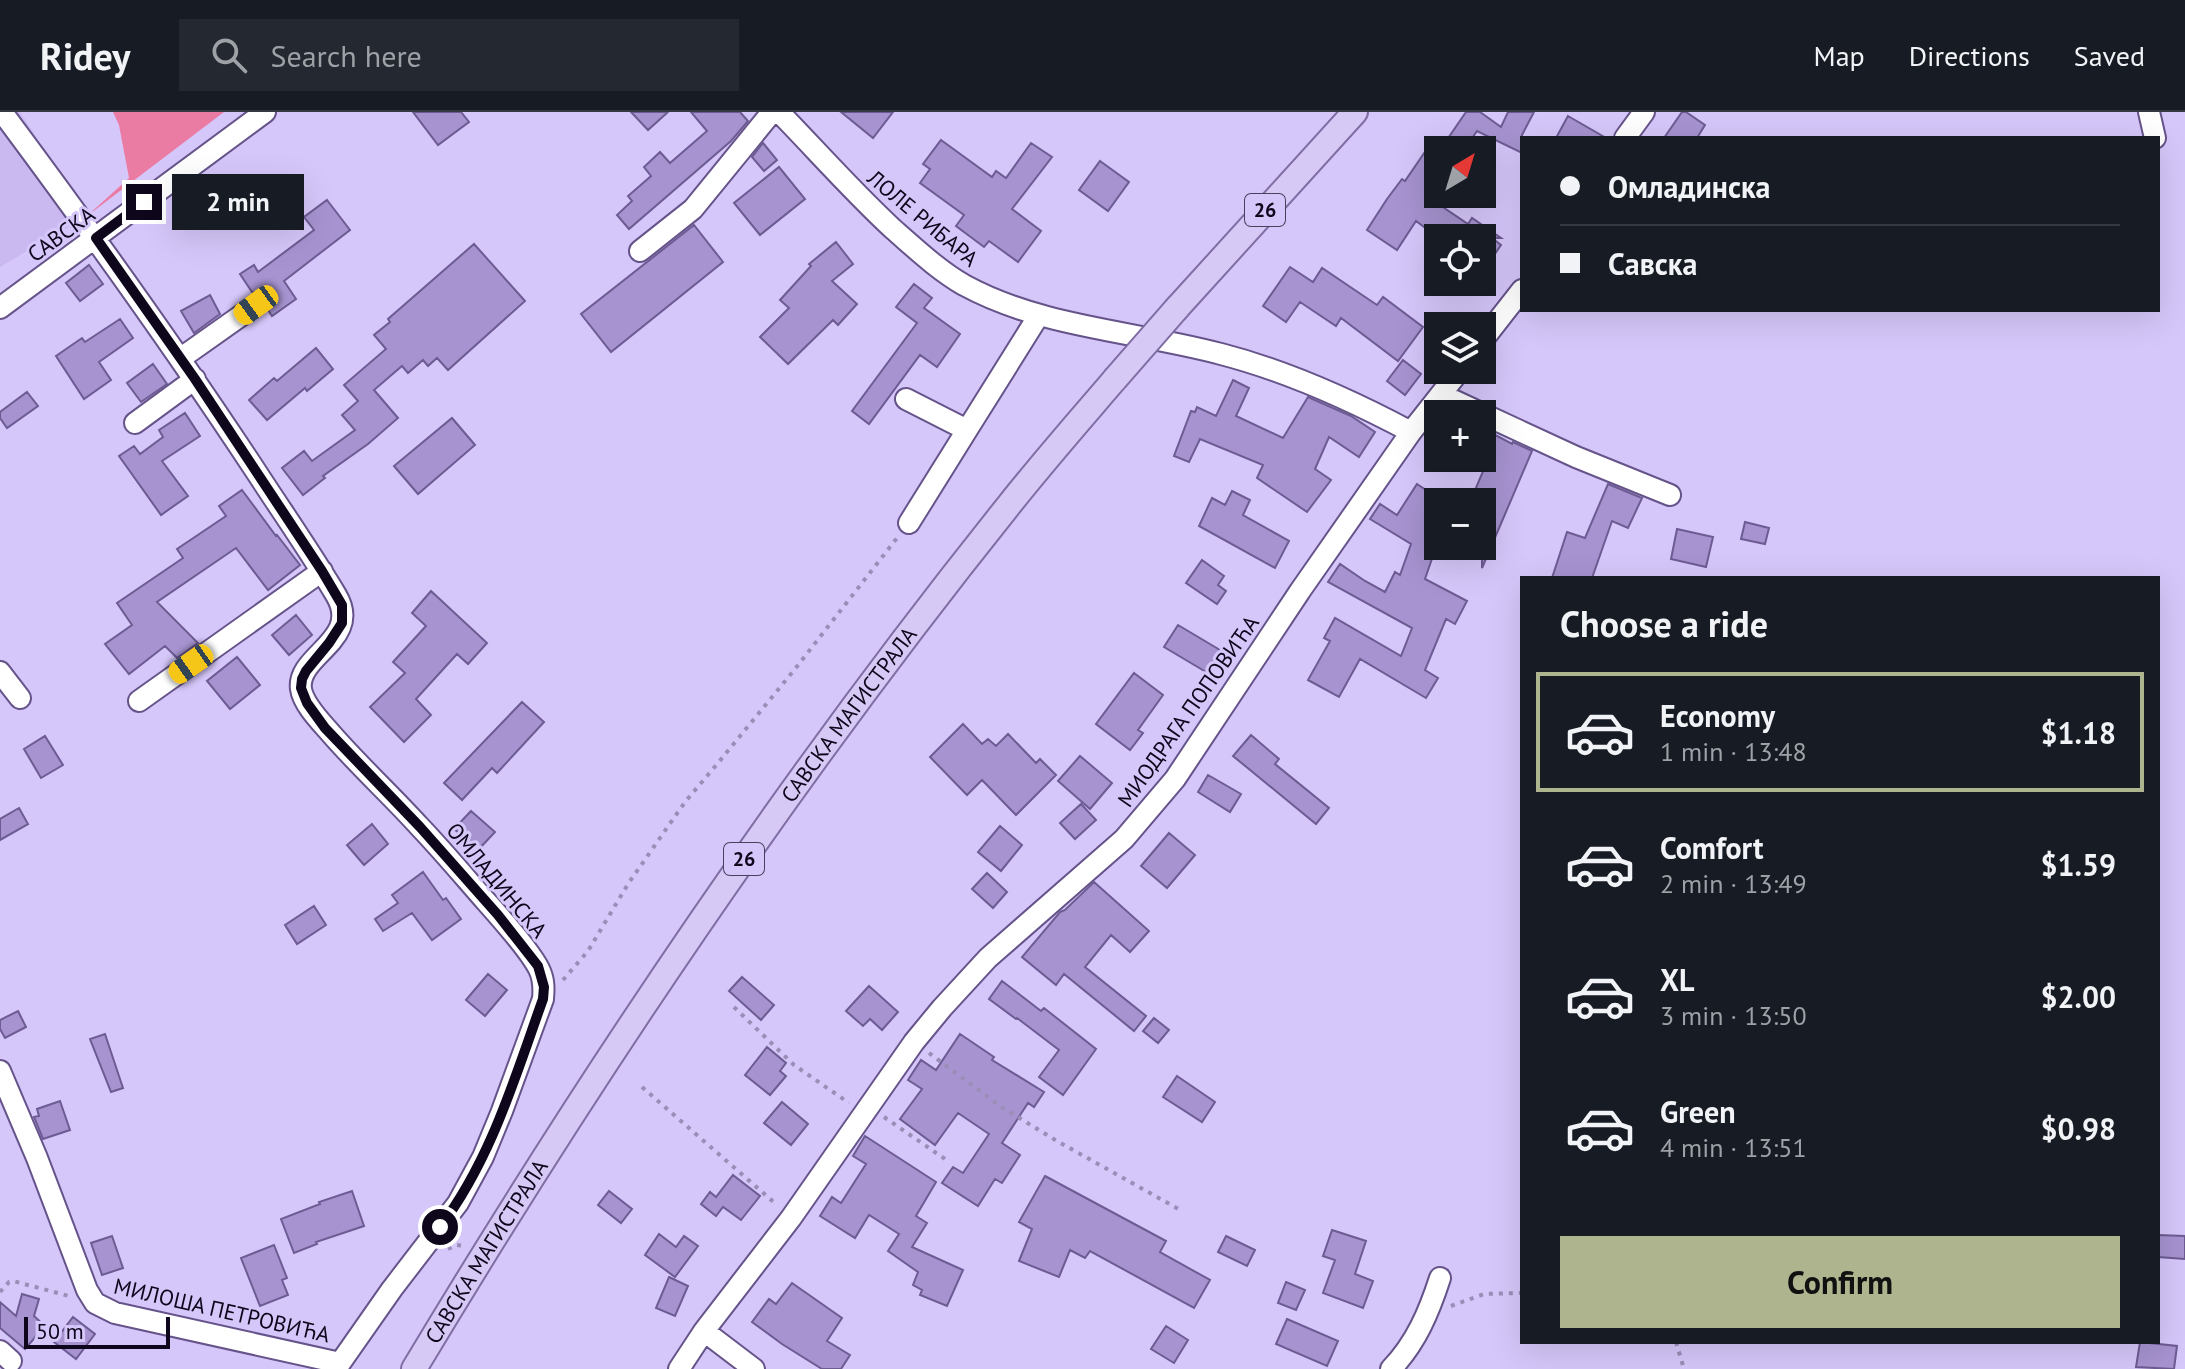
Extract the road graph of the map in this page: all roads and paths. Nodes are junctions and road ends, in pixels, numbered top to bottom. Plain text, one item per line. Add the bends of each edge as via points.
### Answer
1 (2, 112) edge
2 (265, 112) edge
3 (772, 112) edge
4 (779, 112) edge
5 (1355, 112) edge
6 (1644, 112) edge
7 (2149, 112) edge
8 (1626, 136) edge
9 (2155, 136) edge
10 (96, 238) junction
11 (640, 251) dead end
12 (1520, 293) edge
13 (256, 305) dead end
14 (0, 308) edge
15 (1039, 315) junction
16 (1496, 323) edge
17 (181, 358) junction
18 (195, 379) junction
19 (1449, 384) edge
20 (906, 399) dead end
21 (1437, 399) junction
22 (135, 423) dead end
23 (967, 430) junction
24 (1411, 432) junction
25 (1670, 495) dead end
26 (909, 523) joint
27 (322, 571) junction
28 (0, 672) edge
29 (20, 698) dead end
30 (139, 701) dead end
31 (544, 987) junction
32 (734, 1007) dead end
33 (914, 1042) junction
34 (0, 1071) edge
35 (642, 1087) dead end
36 (866, 1110) junction
37 (945, 1159) dead end
38 (1182, 1211) dead end
39 (791, 1218) junction
40 (1440, 1278) dead end
41 (0, 1292) edge
42 (1520, 1293) edge
43 (95, 1303) junction
44 (1427, 1317) junction
45 (704, 1331) junction
46 (1677, 1344) edge
47 (338, 1366) edge
48 (414, 1369) edge
49 (679, 1369) edge
50 (754, 1369) edge
51 (1391, 1369) edge
52 (1684, 1369) edge

1 - 10 street, ОМЛАДИНСКА
2 - 10 street, САВСКА
3 - 11 street via 693,209
4 - 15 street, ЛОЛЕ РИБАРА via 857,195 946,275
5 - 48 main road, САВСКА МАГИСТРАЛА / 26, bridge via 1115,379 895,651 611,1053
6 - 8 street
7 - 9 street
10 - 14 street, САВСКА
10 - 17 street, ОМЛАДИНСКА
12 - 16 street
13 - 17 street
15 - 23 street
15 - 24 street, ЛОЛЕ РИБАРА via 1222,354 1372,411
17 - 18 street, ОМЛАДИНСКА
18 - 22 street
18 - 27 street, ОМЛАДИНСКА
19 - 21 street, МИОДРАГА ПОПОВИЋА
20 - 23 street
21 - 24 street, МИОДРАГА ПОПОВИЋА
21 - 25 street via 1455,401
23 - 26 street
24 - 33 street, МИОДРАГА ПОПОВИЋА via 1141,821 988,958
26 - 31 path via 685,802 588,951 564,979
27 - 30 street
27 - 31 street, ОМЛАДИНСКА via 342,605 343,617 306,671 301,688 307,703 498,915 538,966
28 - 29 street
31 - 47 street via 502,1111 468,1185
32 - 36 path via 794,1065
33 - 36 street, МИОДРАГА ПОПОВИЋА
33 - 38 path via 1003,1108
34 - 43 street, МИЛОША ПЕТРОВИЋА
35 - 39 path
36 - 37 path
36 - 39 street, МИОДРАГА ПОПОВИЋА
39 - 45 street, МИОДРАГА ПОПОВИЋА
40 - 44 street
41 - 43 path, МИЛОША ПЕТРОВИЋА via 9,1282 21,1283
42 - 44 path via 1484,1294
43 - 47 street, МИЛОША ПЕТРОВИЋА via 115,1313
44 - 51 street
45 - 49 street, МИОДРАГА ПОПОВИЋА
45 - 50 street
46 - 52 path

